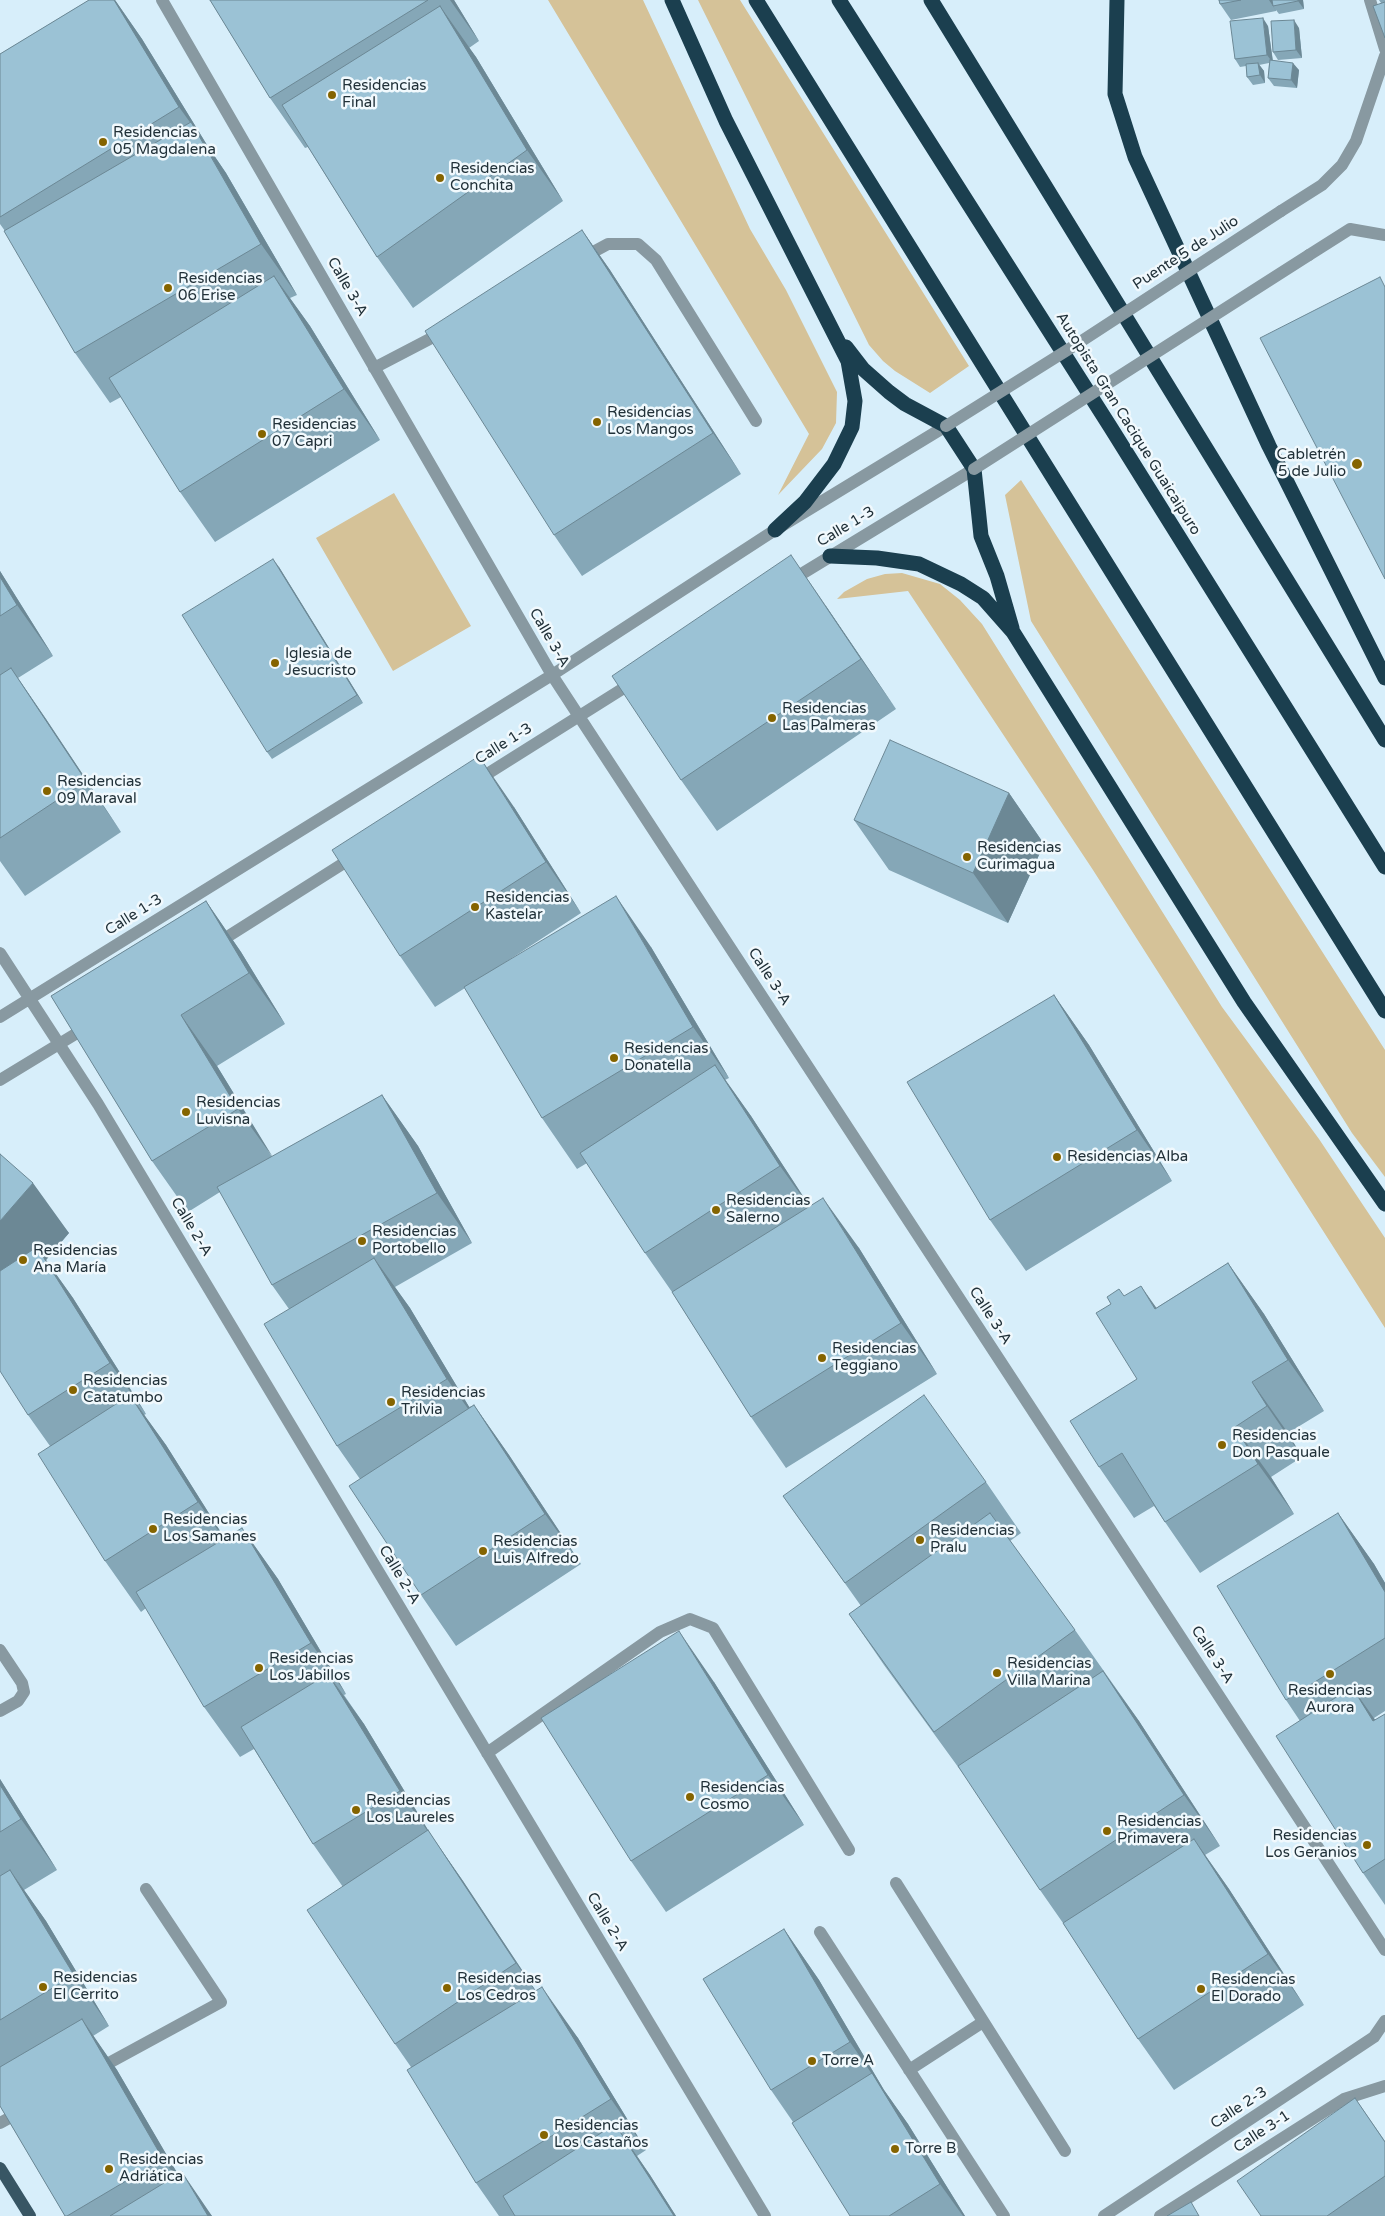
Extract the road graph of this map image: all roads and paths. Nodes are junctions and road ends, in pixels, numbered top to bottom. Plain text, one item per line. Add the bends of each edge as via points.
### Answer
1 (162, 0) edge
2 (672, 0) edge
3 (756, 0) edge
4 (839, 0) edge
5 (931, 0) edge
6 (1117, 0) edge
7 (1370, 0) edge
8 (1385, 49) edge
9 (1385, 56) edge
10 (1385, 235) edge
11 (573, 262) edge
12 (452, 327) edge
13 (836, 334) junction
14 (374, 368) junction
15 (756, 421) dead end
16 (946, 426) junction
17 (974, 469) junction
18 (775, 530) junction
19 (830, 556) junction
20 (780, 588) edge
21 (1013, 632) junction
22 (646, 674) edge
23 (552, 675) junction
24 (1385, 678) edge
25 (579, 717) junction
26 (1385, 740) edge
27 (463, 789) edge
28 (363, 850) edge
29 (1385, 867) edge
30 (207, 950) edge
31 (0, 953) edge
32 (29, 999) junction
33 (1385, 1011) edge
34 (0, 1017) edge
35 (100, 1019) edge
36 (59, 1045) junction
37 (0, 1080) edge
38 (1385, 1204) edge
39 (0, 1650) edge
40 (0, 1712) edge
41 (487, 1753) junction
42 (849, 1850) dead end
43 (896, 1883) dead end
44 (146, 1890) dead end
45 (820, 1932) dead end
46 (1385, 1950) edge
47 (1385, 2021) edge
48 (983, 2022) junction
49 (909, 2070) junction
50 (85, 2076) edge
51 (1385, 2086) edge
52 (34, 2104) edge
53 (0, 2123) edge
54 (1065, 2151) dead end
55 (0, 2168) edge
56 (30, 2216) edge
57 (765, 2216) edge
58 (1004, 2216) edge
59 (1104, 2216) edge
60 (1160, 2216) edge

1 - 14 street, Calle 3-A
2 - 13 highway via 726,121
3 - 33 highway
4 - 29 highway, Autopista Gran Cacique Guaicaipuro
5 - 26 highway
6 - 24 highway via 1115,94 1135,157 1270,446
7 - 8 street
9 - 16 street, Puente 5 de Julio, bridge via 1356,141 1342,166 1322,184
10 - 17 street, bridge via 1350,229
11 - 15 street via 608,244 638,244 656,260
12 - 14 street
13 - 16 highway via 863,369 889,392
13 - 18 highway via 848,361 855,401 852,427 834,464 805,502
14 - 23 street, Calle 3-A
16 - 17 highway
16 - 18 street, Calle 1-3
17 - 19 street, Calle 1-3
17 - 21 highway via 981,536 997,576
18 - 23 street, Calle 1-3
19 - 20 street, Calle 1-3
19 - 21 highway via 919,564 983,598
21 - 38 highway via 1244,1002
22 - 25 street, Calle 1-3
23 - 25 street, Calle 3-A
23 - 32 street, Calle 1-3
25 - 27 street, Calle 1-3
25 - 46 street, Calle 3-A
28 - 30 street
31 - 32 street, Calle 2-A
32 - 34 street, Calle 1-3
32 - 36 street, Calle 2-A
35 - 36 street
36 - 37 street
36 - 41 street, Calle 2-A via 98,1104
39 - 40 street via 22,1683 24,1692 18,1701
41 - 42 street via 660,1632 690,1619 712,1628
41 - 57 street, Calle 2-A
43 - 48 street
44 - 50 street via 221,2002
45 - 49 street
47 - 59 street, Calle 2-3 via 1374,2038
48 - 49 street
48 - 54 street
49 - 58 street
51 - 60 street, Calle 3-1 via 1344,2099
52 - 53 street
55 - 56 main road

